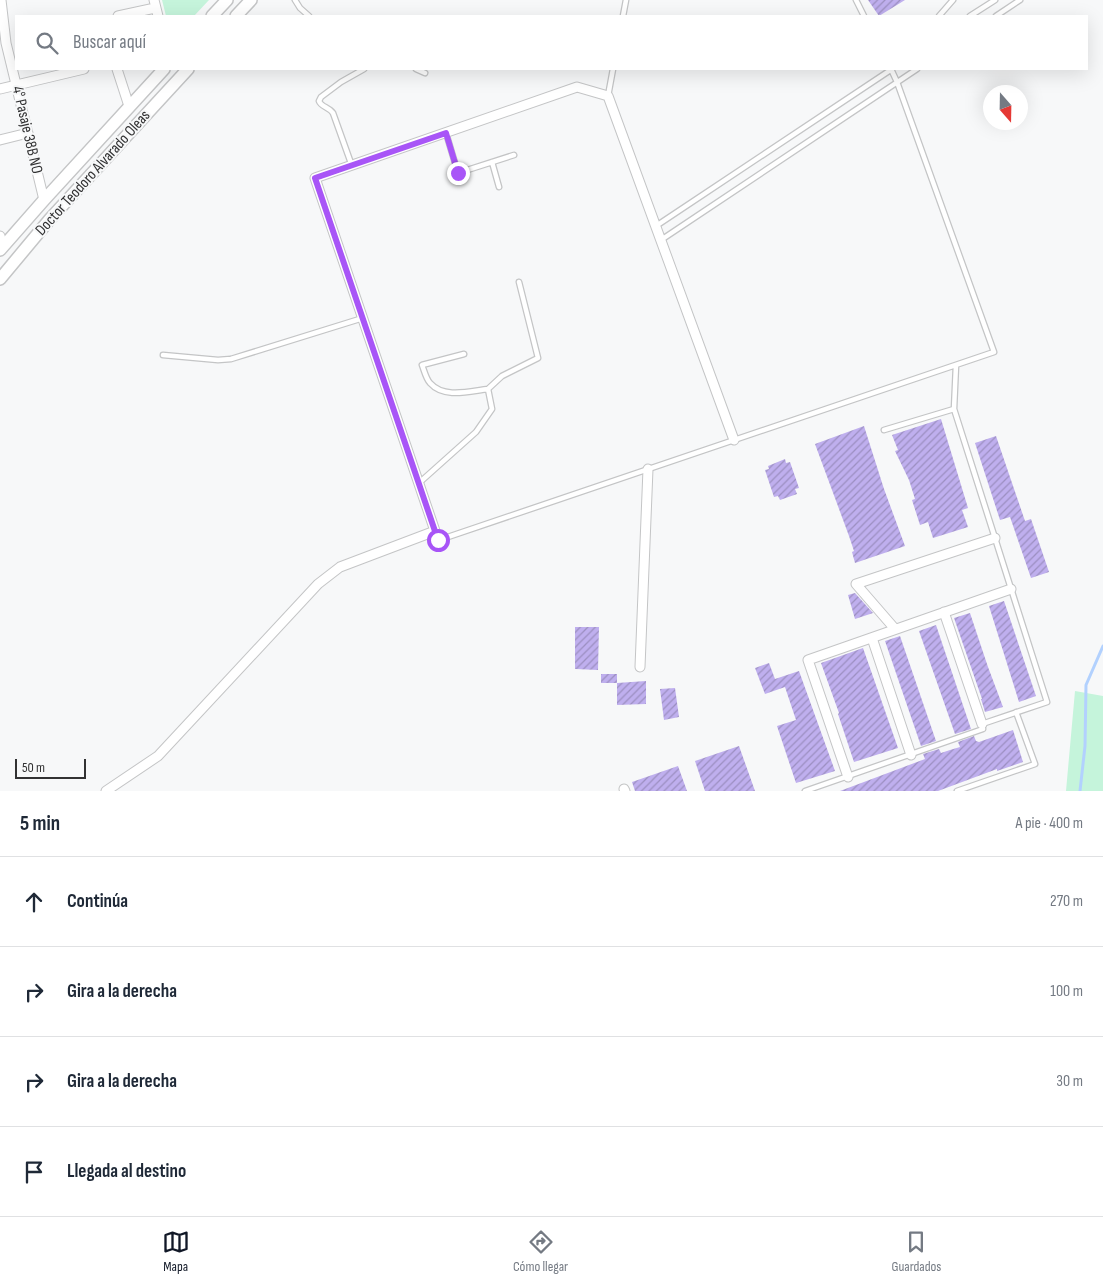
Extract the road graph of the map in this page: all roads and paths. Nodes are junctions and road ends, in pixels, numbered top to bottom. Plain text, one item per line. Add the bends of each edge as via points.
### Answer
1 (251, 0) edge
2 (294, 0) edge
3 (626, 0) edge
4 (856, 0) edge
5 (953, 0) edge
6 (995, 0) edge
7 (1020, 0) edge
8 (4, 1) edge
9 (155, 8) edge
10 (123, 15) edge
11 (237, 15) edge
12 (308, 15) edge
13 (623, 15) edge
14 (864, 15) edge
15 (940, 15) edge
16 (972, 15) edge
17 (998, 15) edge
18 (3, 43) edge
19 (80, 70) edge
20 (117, 70) edge
21 (163, 70) edge
22 (187, 70) edge
23 (361, 70) edge
24 (418, 70) edge
25 (613, 70) edge
26 (890, 70) edge
27 (891, 70) edge
28 (915, 70) edge
29 (425, 73) dead end
30 (897, 82) junction
31 (16, 85) junction
32 (0, 89) edge
33 (608, 96) junction
34 (129, 106) junction
35 (28, 133) junction
36 (446, 133) junction
37 (0, 140) edge
38 (514, 155) dead end
39 (492, 162) junction
40 (352, 166) junction
41 (499, 187) dead end
42 (44, 200) junction
43 (655, 227) junction
44 (661, 240) junction
45 (1, 245) edge
46 (0, 279) edge
47 (519, 282) dead end
48 (362, 318) junction
49 (464, 354) dead end
50 (163, 355) dead end
51 (956, 365) junction
52 (488, 389) junction
53 (954, 409) junction
54 (884, 430) dead end
55 (734, 440) junction
56 (648, 469) junction
57 (419, 484) junction
58 (436, 532) junction
59 (995, 538) junction
60 (1011, 589) junction
61 (944, 612) junction
62 (896, 629) junction
63 (872, 638) junction
64 (640, 667) dead end
65 (1016, 712) junction
66 (982, 724) junction
67 (911, 754) junction
68 (848, 777) junction
69 (809, 790) edge
70 (106, 791) edge
71 (957, 791) edge

1 - 11 main road
2 - 12 lane
3 - 13 lane
4 - 14 lane
5 - 15 lane
6 - 16 lane
7 - 17 lane
8 - 18 street, 4° Pasaje 38B NO
9 - 10 street
18 - 31 street, 4° Pasaje 38B NO
19 - 31 street
20 - 34 street
21 - 34 main road, Doctor Teodoro Alvarado Oleas
22 - 46 main road, Doctor Teodoro Alvarado Oleas via 50,219
23 - 40 lane via 321,97 320,101 330,108
24 - 29 lane
25 - 33 lane
26 - 43 lane
27 - 30 lane
28 - 30 lane
30 - 44 lane
30 - 51 lane via 994,352
31 - 32 street
31 - 35 street, 4° Pasaje 38B NO
33 - 36 street via 577,87
33 - 43 street
34 - 42 main road, Doctor Teodoro Alvarado Oleas
35 - 37 street
35 - 42 street, 4° Pasaje 38B NO
36 - 39 lane via 458,173
36 - 40 street
38 - 39 lane
39 - 41 lane
40 - 48 street via 315,178
42 - 45 main road, Doctor Teodoro Alvarado Oleas
43 - 44 street
44 - 55 street
47 - 52 lane via 538,358 502,376
48 - 50 lane via 231,358 218,360
48 - 57 street
49 - 52 lane via 422,365 429,383 453,393
51 - 53 lane
51 - 55 lane
52 - 57 lane via 492,409 476,432
53 - 54 lane
53 - 59 lane
55 - 56 lane
56 - 58 lane via 438,540
56 - 64 street
57 - 58 street
58 - 70 street via 340,567 312,591 158,756
59 - 60 lane
59 - 62 street via 856,584
60 - 61 street
60 - 65 lane via 1047,702
61 - 62 street
61 - 66 street
62 - 63 street
63 - 67 street
63 - 68 street via 808,660
65 - 66 lane
65 - 71 lane via 1035,764
66 - 67 lane via 983,729
67 - 68 lane
68 - 69 lane

